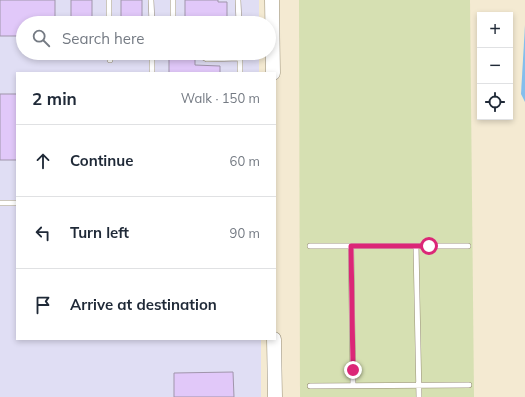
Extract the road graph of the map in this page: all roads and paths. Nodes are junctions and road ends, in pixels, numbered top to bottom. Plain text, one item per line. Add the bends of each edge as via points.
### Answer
1 (109, 0) edge
2 (151, 0) edge
3 (173, 0) edge
4 (238, 0) edge
5 (272, 0) edge
6 (109, 16) edge
7 (152, 16) edge
8 (173, 16) edge
9 (239, 16) edge
10 (272, 16) edge
11 (152, 60) edge
12 (240, 60) edge
13 (273, 60) edge
14 (152, 72) edge
15 (240, 72) edge
16 (273, 72) edge
17 (0, 203) edge
18 (16, 203) edge
19 (310, 246) dead end
20 (351, 246) junction
21 (416, 246) junction
22 (468, 246) dead end
23 (274, 340) edge
24 (353, 385) junction
25 (418, 385) junction
26 (469, 385) dead end
27 (310, 386) dead end
28 (275, 397) edge
29 (419, 397) edge

1 - 6 lane
2 - 7 lane
3 - 8 lane
4 - 9 lane
5 - 10 street
11 - 14 lane
12 - 15 lane
13 - 16 street
17 - 18 lane
19 - 20 lane
20 - 21 lane
20 - 24 lane
21 - 22 lane
21 - 25 lane
23 - 28 street
24 - 25 lane
24 - 27 lane
25 - 26 lane
25 - 29 lane

